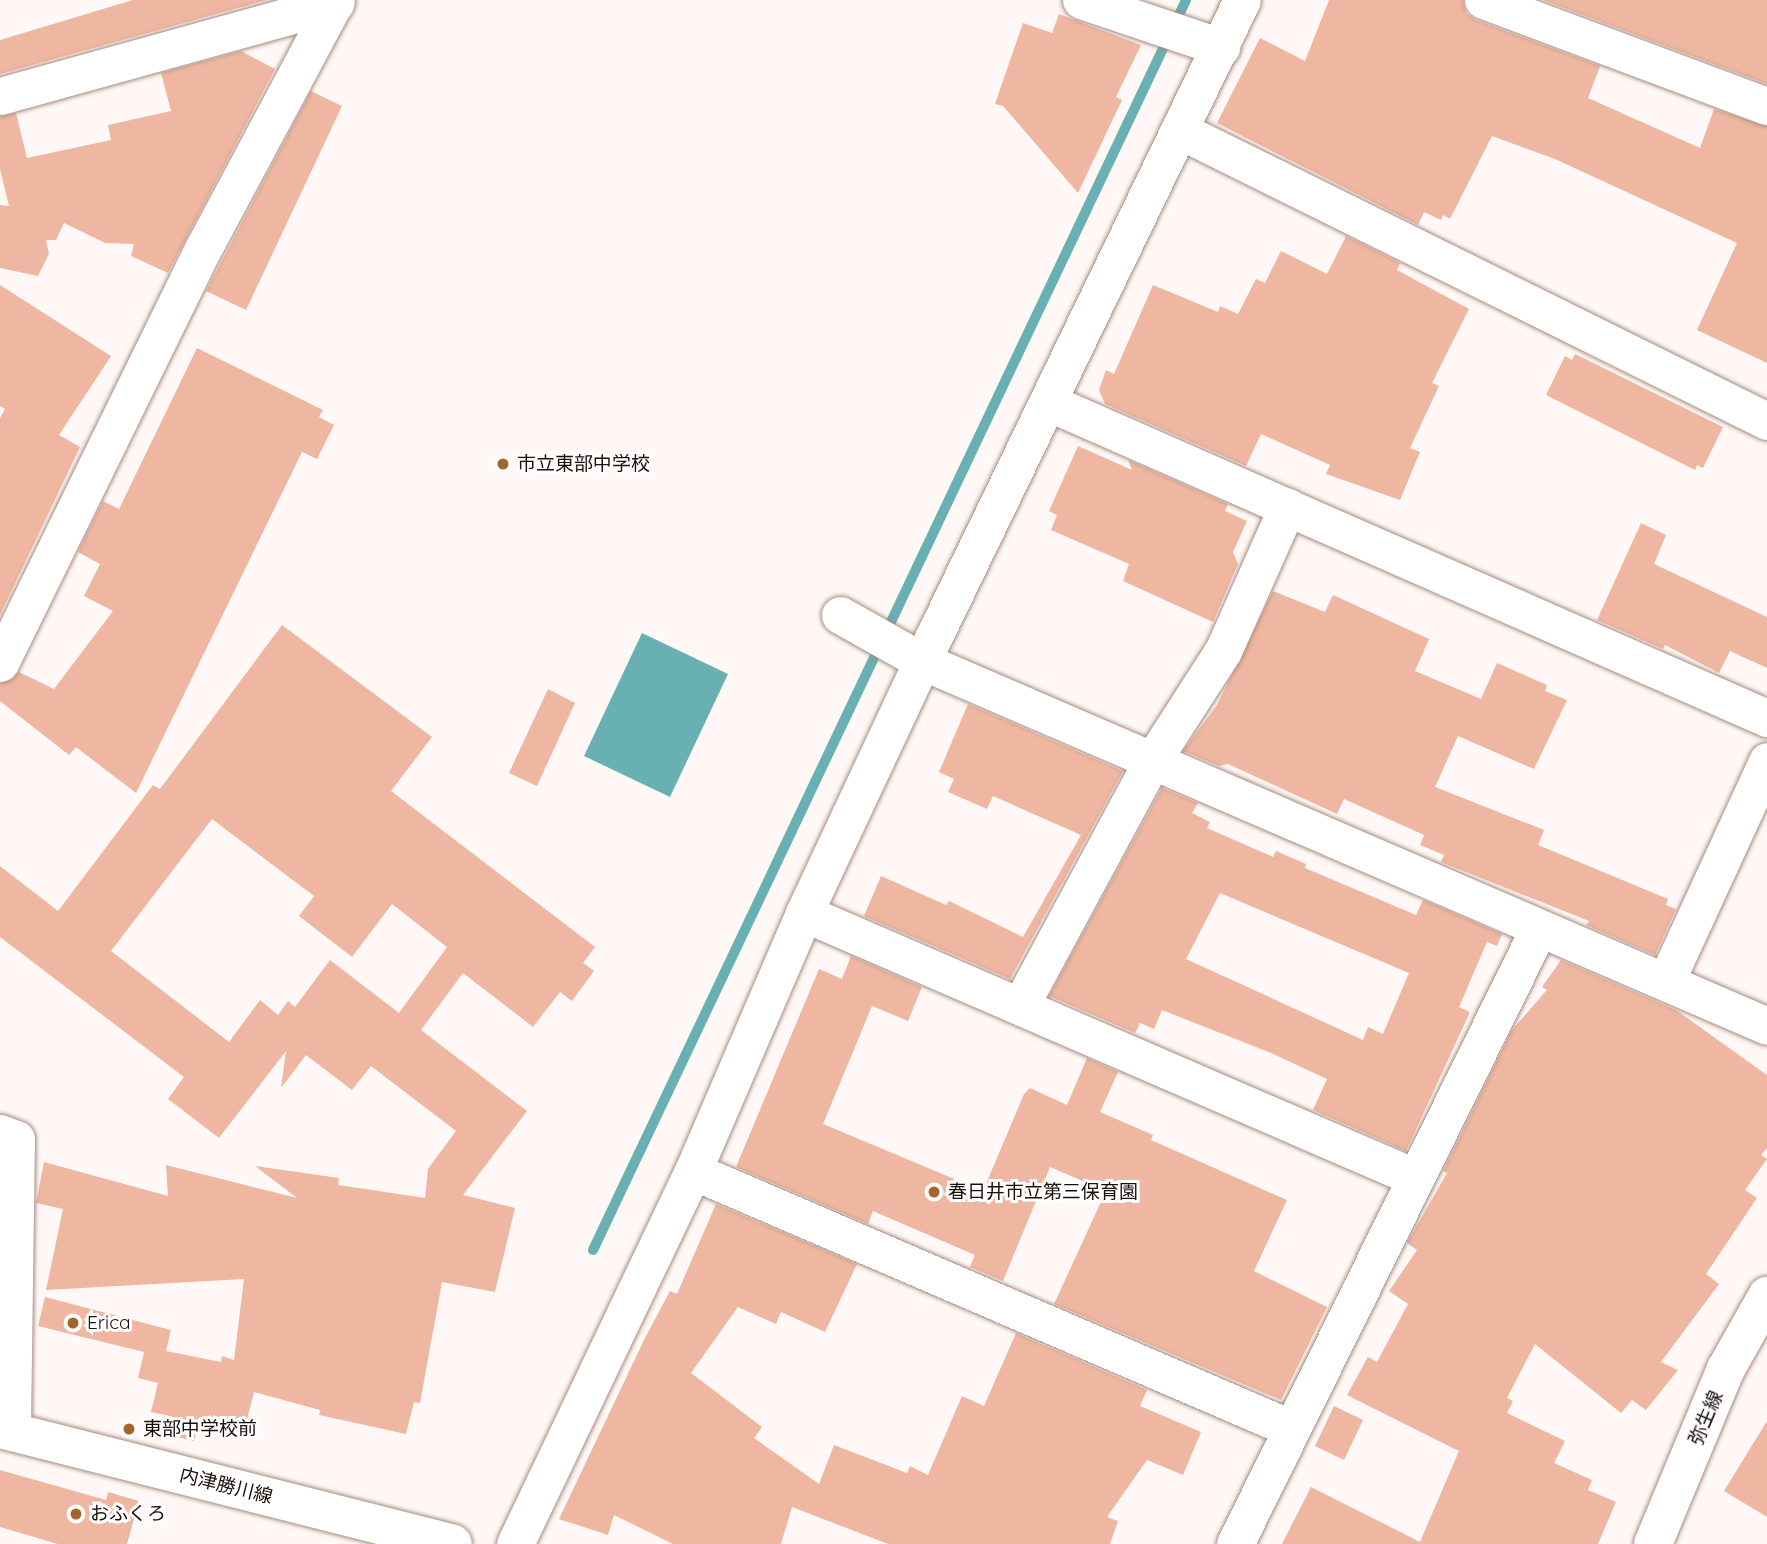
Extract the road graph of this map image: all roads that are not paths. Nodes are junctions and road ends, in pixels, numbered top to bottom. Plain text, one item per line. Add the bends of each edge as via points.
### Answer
1 (1081, 0) edge
2 (1242, 0) edge
3 (1483, 0) edge
4 (336, 2) edge
5 (1205, 42) junction
6 (0, 96) edge
7 (1767, 106) edge
8 (1181, 131) junction
9 (1050, 403) junction
10 (1767, 421) edge
11 (1287, 507) junction
12 (840, 615) dead end
13 (3, 649) edge
14 (922, 661) junction
15 (1767, 718) edge
16 (1152, 761) junction
17 (1767, 761) edge
18 (804, 913) junction
19 (1538, 930) junction
20 (1666, 981) junction
21 (1020, 1006) junction
22 (1767, 1026) edge
23 (0, 1133) edge
24 (693, 1171) junction
25 (1414, 1177) junction
26 (1767, 1296) edge
27 (1290, 1428) junction
28 (6, 1431) edge
29 (398, 1537) edge
30 (453, 1544) edge
31 (515, 1544) edge
32 (1235, 1544) edge
33 (1653, 1544) edge

1 - 5 street
2 - 5 street
3 - 7 street
4 - 6 street
4 - 13 street via 203,248
5 - 8 street
8 - 9 street
8 - 10 street
9 - 11 street
9 - 14 street
11 - 15 street
11 - 16 street via 1223,651
12 - 14 street
14 - 16 street
14 - 18 street
16 - 19 street
16 - 21 street
17 - 20 street
18 - 21 street
18 - 24 street
19 - 20 street
19 - 25 street
20 - 22 street
21 - 25 street
23 - 28 street via 16,1139
24 - 27 street
24 - 31 street
25 - 27 street
26 - 33 main road, 弥生線 via 1726,1370
27 - 32 street
28 - 29 main road, 内津勝川線
29 - 30 main road, 内津勝川線

